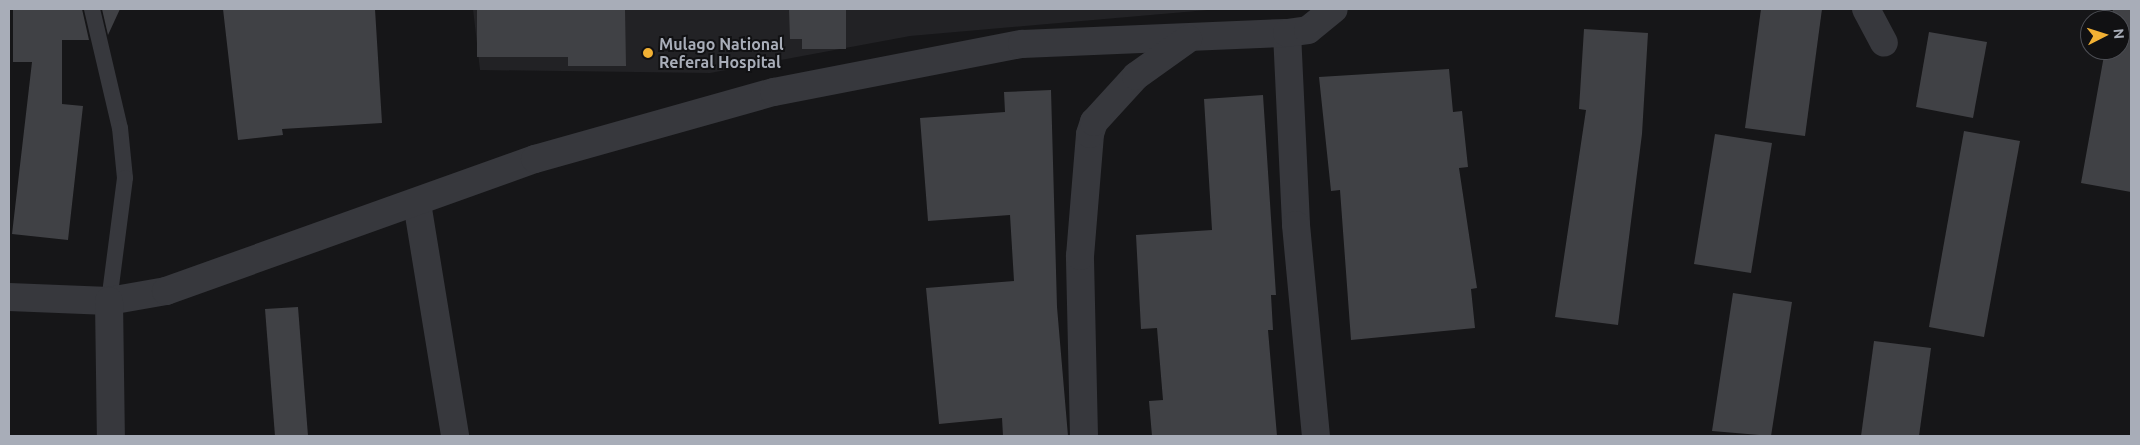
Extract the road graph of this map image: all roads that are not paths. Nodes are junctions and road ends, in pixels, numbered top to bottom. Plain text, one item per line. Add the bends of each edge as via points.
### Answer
1 (92, 9) edge
2 (1334, 9) edge
3 (1866, 9) edge
4 (1287, 33) junction
5 (1188, 39) junction
6 (1884, 43) dead end
7 (417, 204) junction
8 (9, 298) edge
9 (109, 301) junction
10 (111, 436) edge
11 (455, 436) edge
12 (1084, 436) edge
13 (1316, 436) edge

1 - 9 lane via 120,128 125,178
2 - 4 street via 1308,30
3 - 6 street
4 - 5 street
4 - 13 street via 1296,225
5 - 7 street via 977,50 826,85 774,92 535,159
5 - 12 street via 1136,76 1094,122 1090,134 1080,256
7 - 9 street via 359,220 188,286
7 - 11 street
8 - 9 street
9 - 10 street

